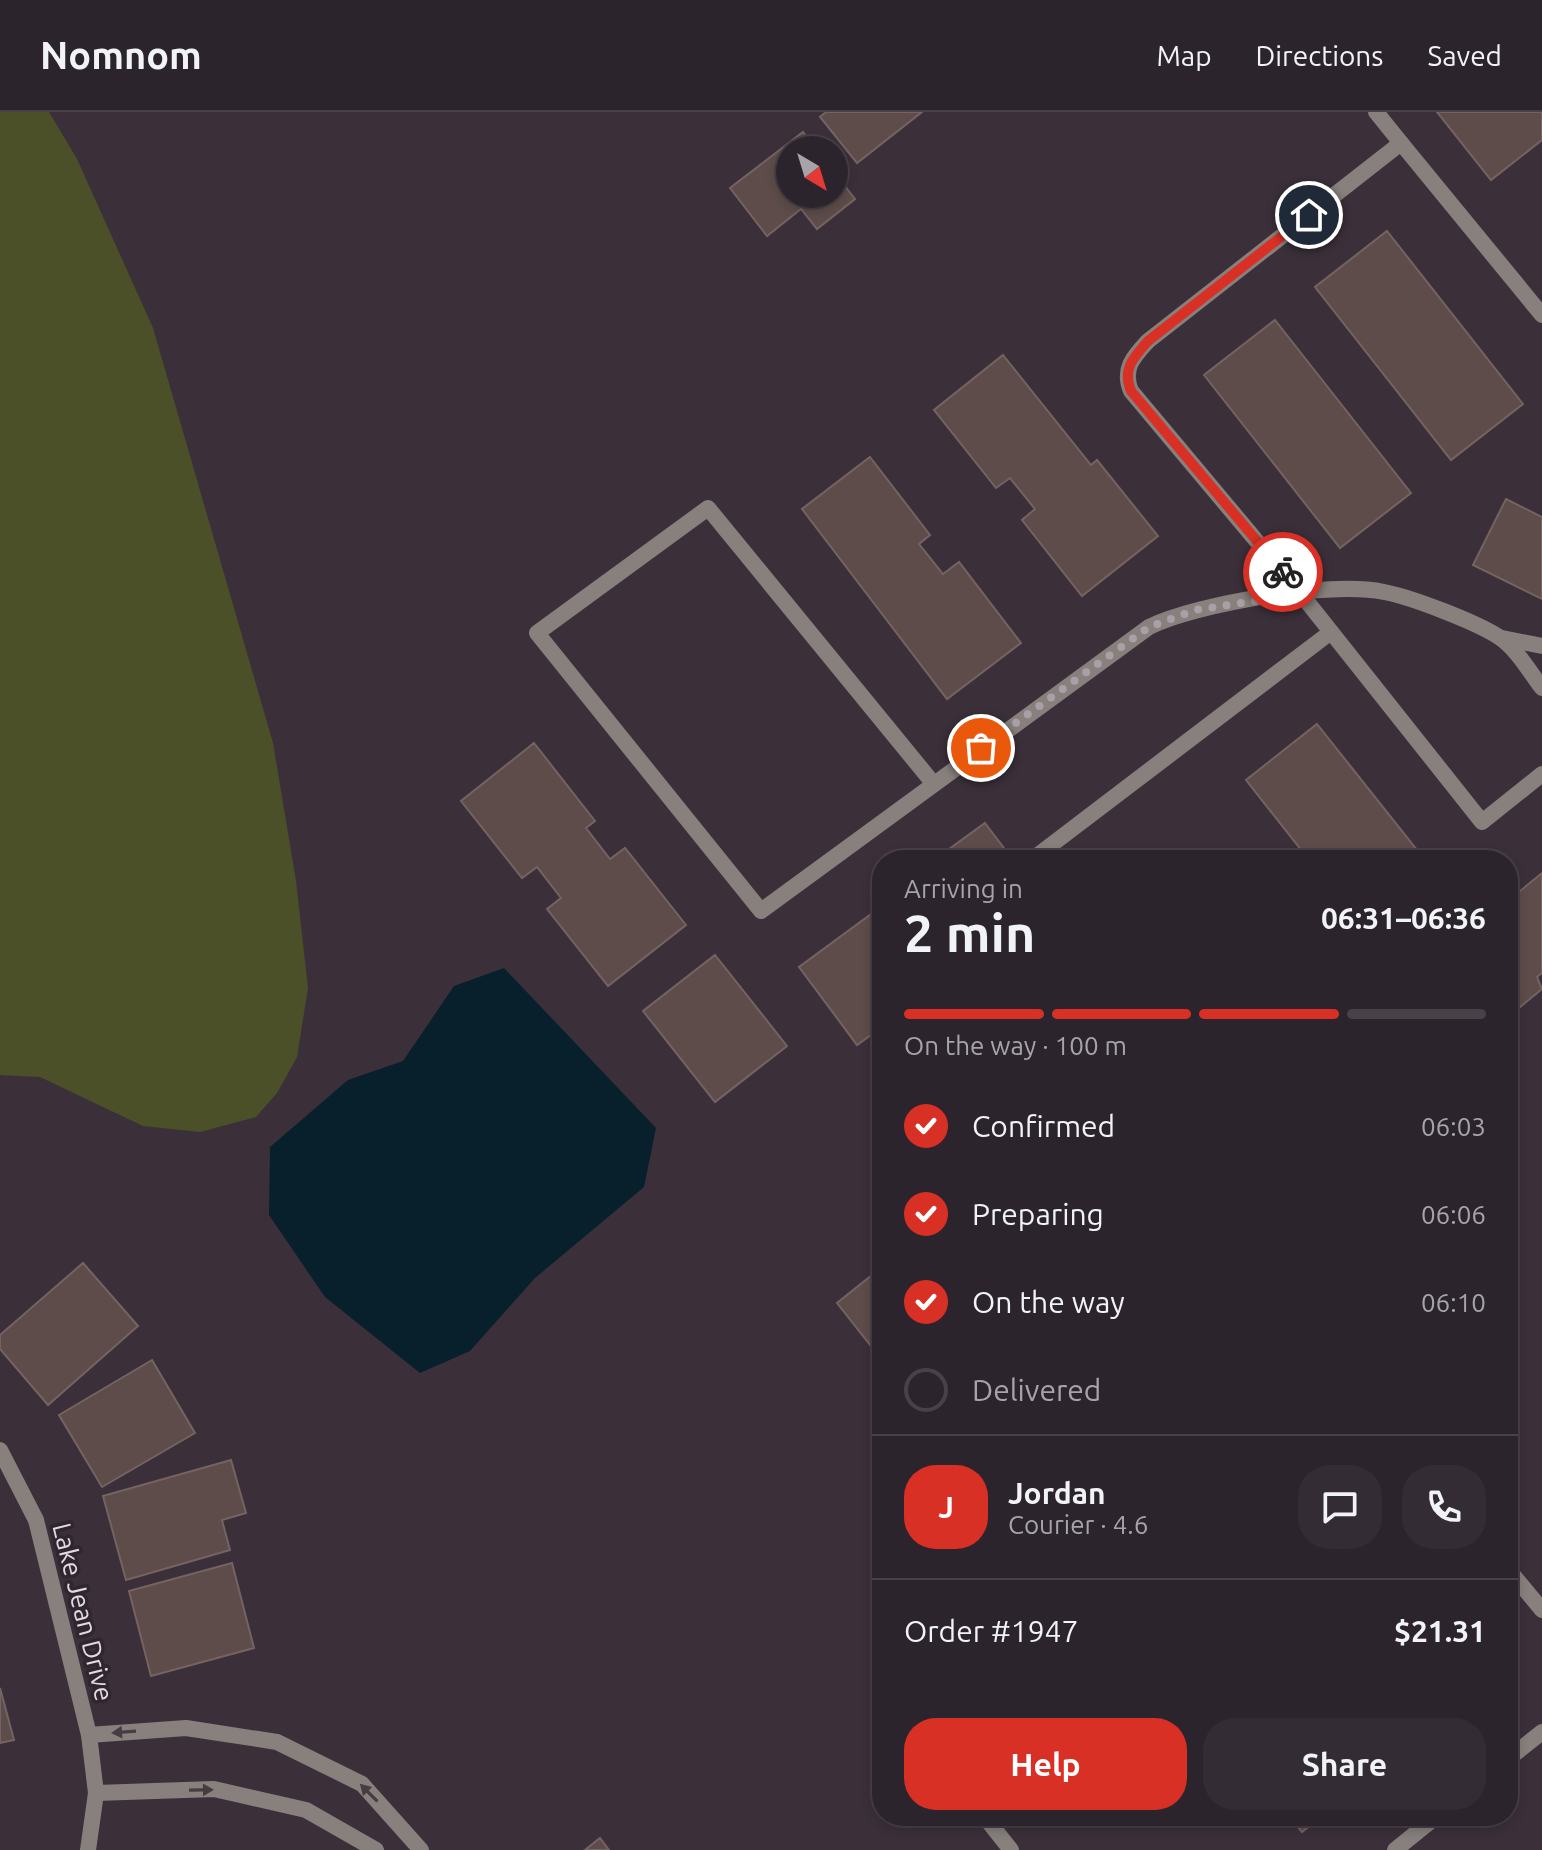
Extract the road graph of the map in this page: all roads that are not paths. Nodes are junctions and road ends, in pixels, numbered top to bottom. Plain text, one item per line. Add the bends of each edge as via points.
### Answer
1 (1376, 112) edge
2 (1401, 143) junction
3 (1542, 315) edge
4 (1301, 594) junction
5 (1331, 632) junction
6 (1502, 638) junction
7 (1542, 646) edge
8 (1542, 688) edge
9 (1542, 774) edge
10 (933, 783) junction
11 (1045, 850) edge
12 (0, 1450) edge
13 (1518, 1581) edge
14 (1542, 1610) edge
15 (1542, 1732) edge
16 (89, 1735) junction
17 (1518, 1751) edge
18 (96, 1793) junction
19 (992, 1826) edge
20 (1425, 1826) edge
21 (88, 1850) edge
22 (376, 1850) edge
23 (421, 1850) edge
24 (1011, 1850) edge
25 (1395, 1850) edge

1 - 2 street
2 - 3 street
2 - 4 street via 1148,341 1130,361 1126,378 1131,391
4 - 5 street
4 - 6 street via 1350,588 1387,592
4 - 10 street via 1195,610 1149,627
5 - 9 street via 1482,822
5 - 11 street
6 - 7 street
6 - 8 street
10 - 10 street via 708,508 537,633 761,911
12 - 16 street, Lake Jean Drive via 36,1520
13 - 14 street
15 - 17 street
16 - 18 street, Lake Jean Drive
23 -> 16 street via 362,1784 277,1742 186,1728
18 - 21 street, Lake Jean Drive
18 -> 22 street via 214,1789 306,1810
19 - 24 street
20 - 25 street

